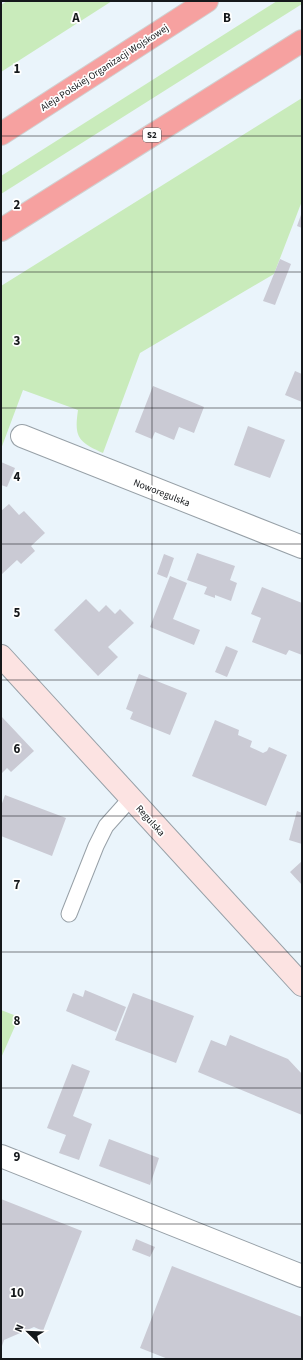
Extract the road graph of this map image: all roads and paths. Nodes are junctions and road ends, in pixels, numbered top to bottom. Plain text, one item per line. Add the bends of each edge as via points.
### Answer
1 (207, 1) edge
2 (302, 41) edge
3 (1, 134) edge
4 (1, 230) edge
5 (22, 436) dead end
6 (302, 547) edge
7 (1, 656) edge
8 (131, 798) junction
9 (69, 914) dead end
10 (302, 985) edge
11 (1, 1156) edge
12 (302, 1276) edge

1 - 3 highway, Aleja Polskiej Organizacji Wojskowej
2 - 4 highway, S2
5 - 6 street, Noworegulska
7 - 8 street, Regulska
8 - 9 lane via 106,826
8 - 10 street, Regulska
11 - 12 street

